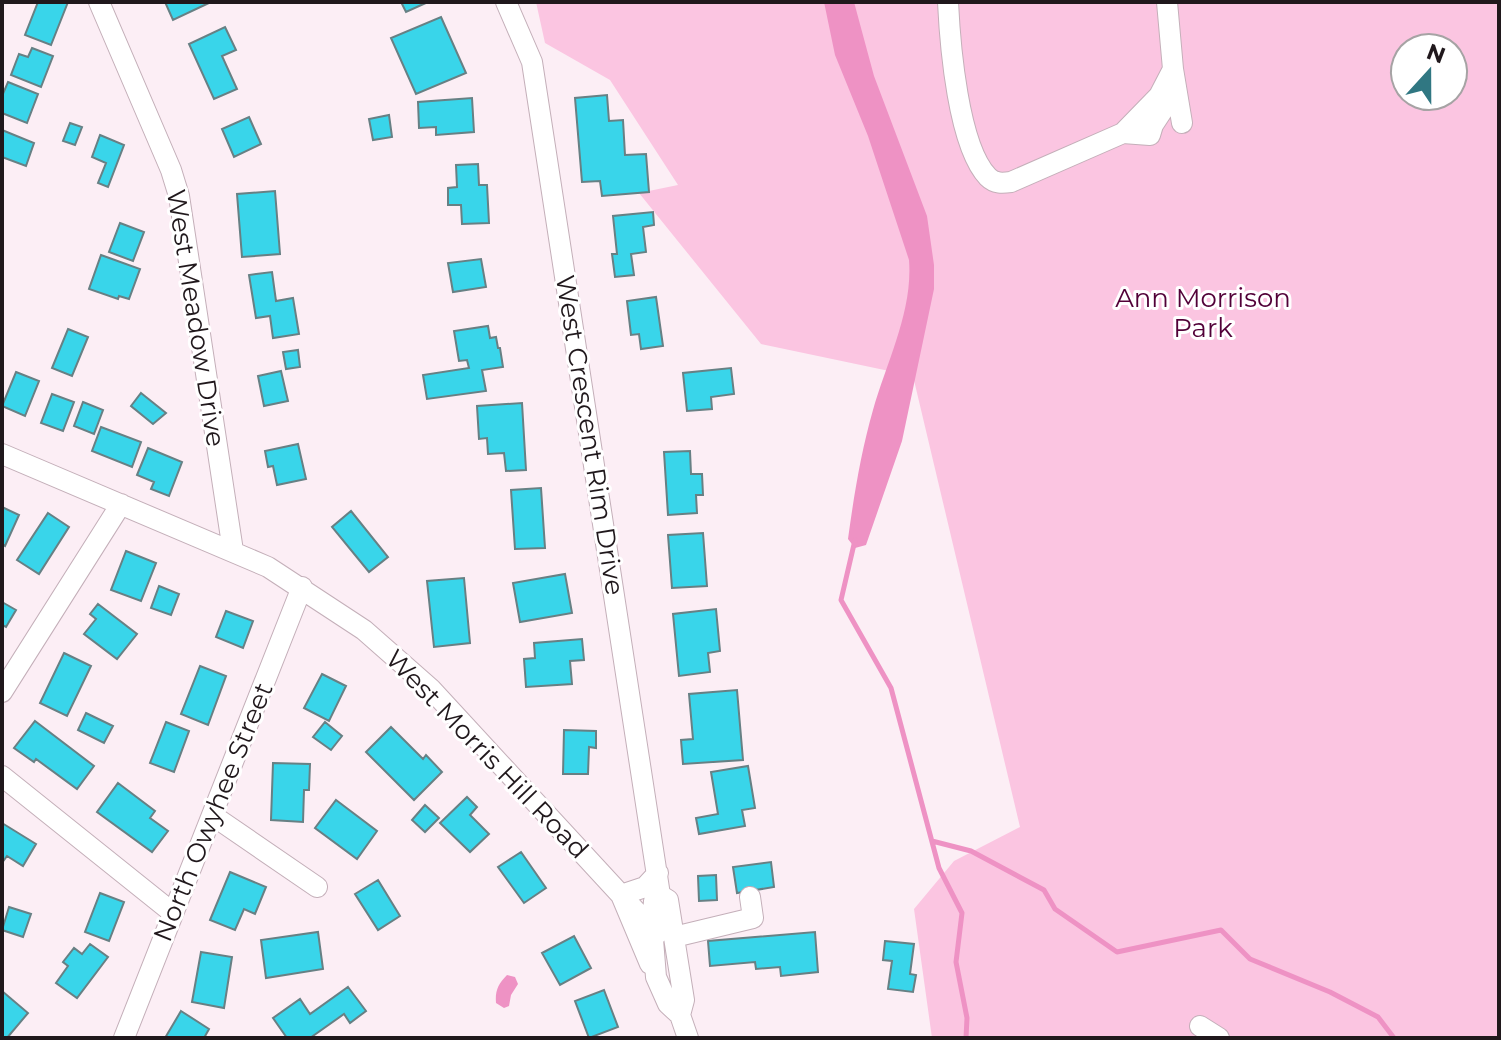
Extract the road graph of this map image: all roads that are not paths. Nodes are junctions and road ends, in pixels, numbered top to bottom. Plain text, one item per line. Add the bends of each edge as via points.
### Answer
1 (99, 2) edge
2 (506, 2) edge
3 (948, 2) edge
4 (1167, 2) edge
5 (1173, 69) junction
6 (1177, 90) junction
7 (1160, 115) junction
8 (1123, 133) junction
9 (2, 454) edge
10 (121, 504) junction
11 (233, 551) junction
12 (302, 587) junction
13 (2, 692) edge
14 (2, 776) edge
15 (212, 815) junction
16 (658, 873) junction
17 (317, 887) dead end
18 (621, 895) junction
19 (660, 895) junction
20 (750, 897) dead end
21 (173, 913) junction
22 (652, 927) junction
23 (674, 937) junction
24 (678, 963) junction
25 (656, 977) junction
26 (680, 1015) junction
27 (124, 1038) edge
28 (688, 1038) edge
29 (1202, 1038) edge
30 (1219, 1038) edge

1 - 11 street, West Meadow Drive via 179,196
2 - 16 street, West Crescent Rim Drive via 532,62
3 - 8 street via 961,112 978,163 990,179 1011,182
4 - 5 street
5 - 6 street
5 - 8 street via 1159,96
6 - 7 street
6 - 7 street via 1182,123
7 - 8 street via 1150,135
9 - 10 street, West Morris Hill Road
10 - 11 street, West Morris Hill Road
10 - 13 street
11 - 12 street, West Morris Hill Road
12 - 15 street, North Owyhee Street
12 - 18 street, West Morris Hill Road via 364,630 431,689
14 - 21 street
15 - 17 street
15 - 21 street, North Owyhee Street
16 - 18 street via 645,887
16 - 19 street, West Crescent Rim Drive
18 - 22 street, West Morris Hill Road
18 - 25 street, West Morris Hill Road
19 - 22 street, West Crescent Rim Drive via 654,901
19 - 23 street, West Crescent Rim Drive via 668,900
20 - 23 street via 753,918
21 - 27 street, North Owyhee Street
22 - 24 street, West Morris Hill Road
22 - 25 street, West Crescent Rim Drive
23 - 24 street, West Crescent Rim Drive
24 - 26 street, West Crescent Rim Drive via 684,1000
25 - 26 street, West Crescent Rim Drive via 668,1004
26 - 28 street, West Crescent Rim Drive
29 - 30 street via 1200,1026

